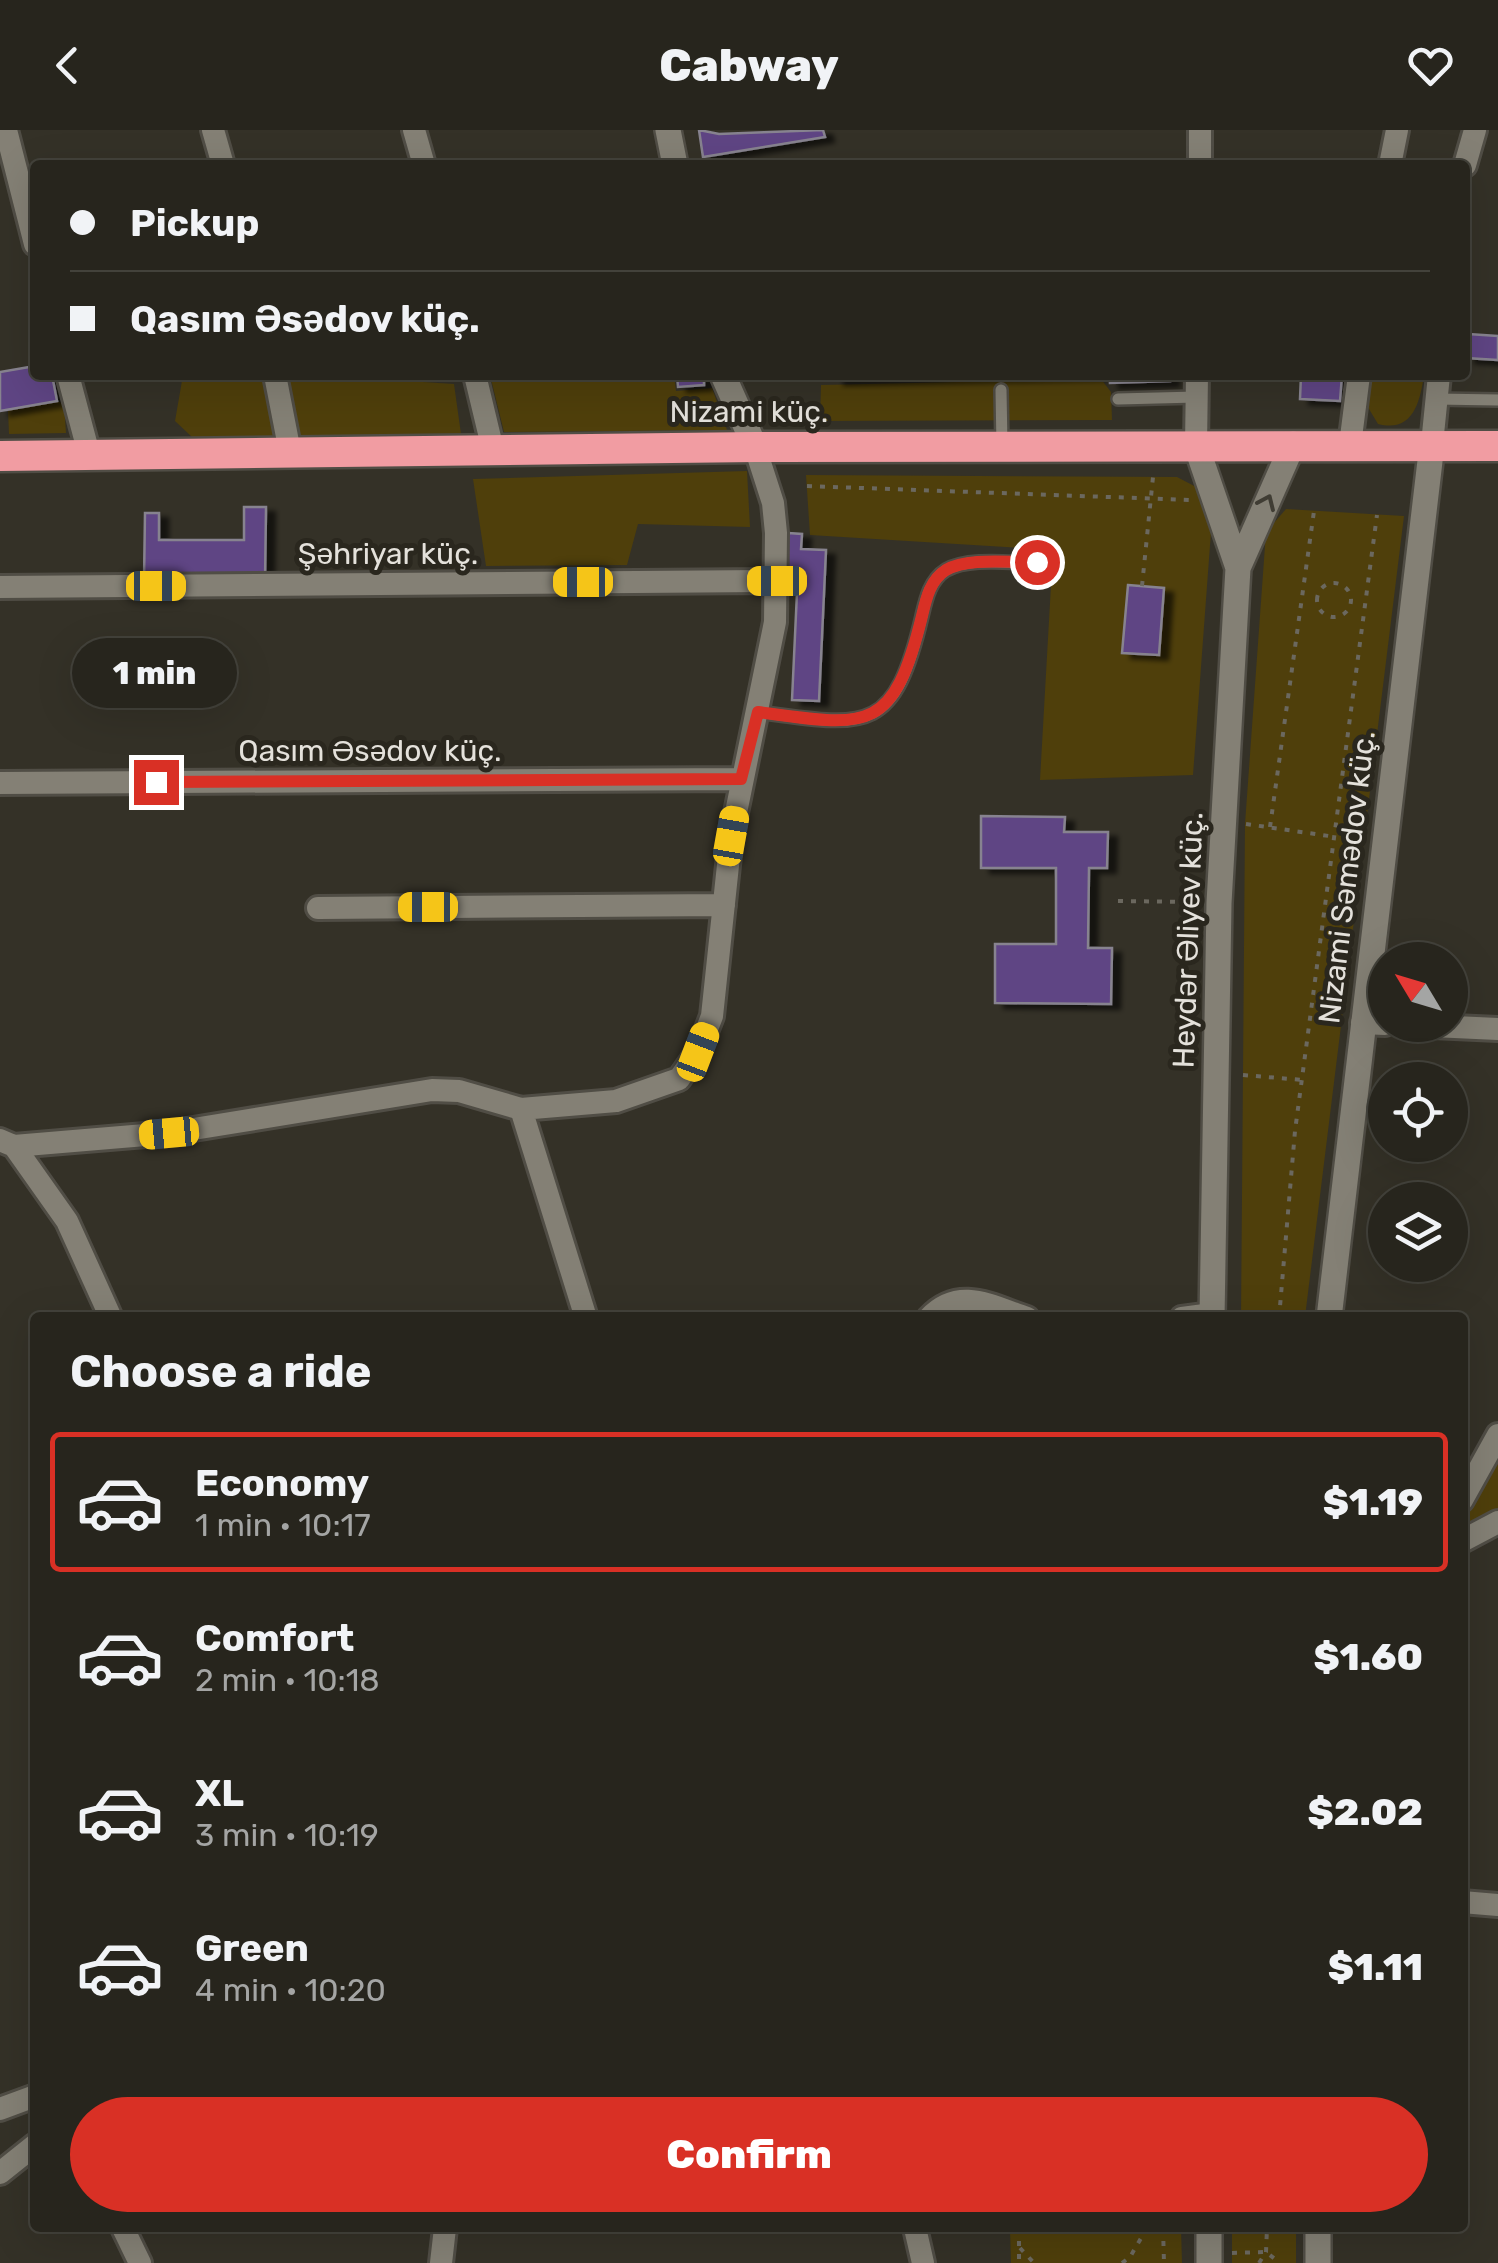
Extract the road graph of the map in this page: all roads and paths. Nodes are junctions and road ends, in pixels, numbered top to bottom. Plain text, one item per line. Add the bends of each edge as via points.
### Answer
1 (6, 130) edge
2 (213, 130) edge
3 (414, 130) edge
4 (668, 130) edge
5 (1200, 130) edge
6 (1397, 130) edge
7 (1474, 130) edge
8 (222, 160) edge
9 (423, 160) edge
10 (674, 160) edge
11 (1200, 160) edge
12 (1391, 160) edge
13 (1466, 160) edge
14 (30, 224) edge
15 (69, 380) edge
16 (276, 380) edge
17 (476, 380) edge
18 (725, 380) edge
19 (1358, 380) edge
20 (1438, 380) edge
21 (1196, 386) edge
22 (1001, 390) dead end
23 (1118, 399) dead end
24 (1436, 399) junction
25 (1498, 400) edge
26 (1294, 444) junction
27 (1432, 444) junction
28 (1196, 445) junction
29 (1350, 445) junction
30 (1002, 446) junction
31 (1498, 446) edge
32 (755, 447) junction
33 (493, 450) junction
34 (290, 452) junction
35 (89, 454) junction
36 (0, 456) edge
37 (1153, 477) dead end
38 (807, 486) dead end
39 (1151, 498) junction
40 (1206, 501) dead end
41 (1314, 510) dead end
42 (1378, 514) dead end
43 (1037, 562) dead end
44 (1238, 568) junction
45 (777, 581) junction
46 (1142, 586) dead end
47 (0, 587) edge
48 (1302, 595) junction
49 (1316, 598) junction
50 (1352, 603) junction
51 (1368, 606) junction
52 (758, 712) junction
53 (741, 779) junction
54 (0, 783) edge
55 (1245, 824) dead end
56 (1270, 827) junction
57 (1336, 837) junction
58 (1118, 901) dead end
59 (1219, 902) junction
60 (724, 905) junction
61 (318, 908) dead end
62 (1382, 942) edge
63 (1468, 1027) edge
64 (1498, 1028) edge
65 (1371, 1042) edge
66 (1243, 1076) dead end
67 (1303, 1080) junction
68 (522, 1109) junction
69 (7, 1143) edge
70 (107, 1312) edge
71 (584, 1312) edge
72 (935, 1312) edge
73 (1009, 1312) edge
74 (1212, 1312) edge
75 (1279, 1312) edge
76 (1330, 1312) edge
77 (1498, 1435) edge
78 (1468, 1489) edge
79 (1498, 1522) edge
80 (1468, 1538) edge
81 (1468, 1902) edge
82 (1498, 1905) edge
83 (30, 2098) edge
84 (0, 2109) edge
85 (30, 2150) edge
86 (0, 2173) edge
87 (125, 2232) edge
88 (445, 2232) edge
89 (916, 2232) edge
90 (1019, 2232) edge
91 (1145, 2232) edge
92 (1164, 2232) edge
93 (1211, 2232) edge
94 (1267, 2232) edge
95 (1318, 2232) edge
96 (1019, 2246) junction
97 (1266, 2252) junction
98 (1221, 2258) edge
99 (140, 2263) edge
100 (441, 2263) edge
101 (923, 2263) edge
102 (1019, 2263) edge
103 (1034, 2263) edge
104 (1122, 2263) edge
105 (1164, 2263) edge
106 (1259, 2263) edge
107 (1280, 2263) edge
108 (1318, 2263) edge

1 - 14 street
2 - 8 street
3 - 9 street
4 - 10 main road
5 - 11 street
6 - 12 street
7 - 13 street
15 - 35 street
16 - 34 street
17 - 33 street
18 - 32 main road
19 - 29 street
20 - 24 street
21 - 23 lane
21 - 28 street
22 - 30 lane
24 - 25 lane
24 - 27 street
26 - 28 highway, Nizami küç.
26 - 29 highway, Nizami küç.
44 -> 26 main road
27 - 29 highway, Nizami küç.
27 - 31 highway, Nizami küç.
27 - 62 main road, Nizami Səmədov küç.
28 - 30 highway, Nizami küç.
28 - 44 main road
30 - 32 highway, Nizami küç.
32 - 33 highway, Nizami küç.
32 - 45 street via 772,502
33 - 34 highway, Nizami küç.
34 - 35 highway, Nizami küç.
35 - 36 highway, Nizami küç.
37 - 39 path
38 - 39 path
39 - 40 path
39 - 46 path
41 - 48 path
42 - 51 path
43 - 52 lane via 958,564 941,572 928,590 902,682 871,717 840,723
44 - 59 main road, Heydər Əliyev küç.
45 - 47 street, Şəhriyar küç.
45 - 52 street
48 - 49 path
48 - 56 path
49 - 50 path via 1326,616 1346,613
49 - 50 path via 1331,583 1350,592
50 - 51 path
51 - 57 path
52 - 53 street
53 - 54 street, Qasım Əsədov küç.
53 - 60 street
55 - 56 path
56 - 57 path
57 - 67 path
58 - 59 path
59 - 74 main road, Heydər Əliyev küç.
60 - 61 street
60 - 68 street via 712,1016 679,1078 616,1100
63 - 64 street
65 - 76 main road, Nizami Səmədov küç.
66 - 67 path
67 - 75 path
68 - 69 street via 432,1090 169,1133
68 - 71 street
69 - 70 street via 67,1221
72 - 73 street via 962,1297
77 - 78 street
79 - 80 street
81 - 82 street
83 - 84 street
85 - 86 street
87 - 99 street
88 - 100 street
89 - 101 street
90 - 96 path
91 - 104 path
92 - 105 path
93 - 98 main road
94 - 97 path
95 - 108 main road
96 - 102 path
96 - 103 path
97 - 98 path
97 - 106 path
97 - 107 path

